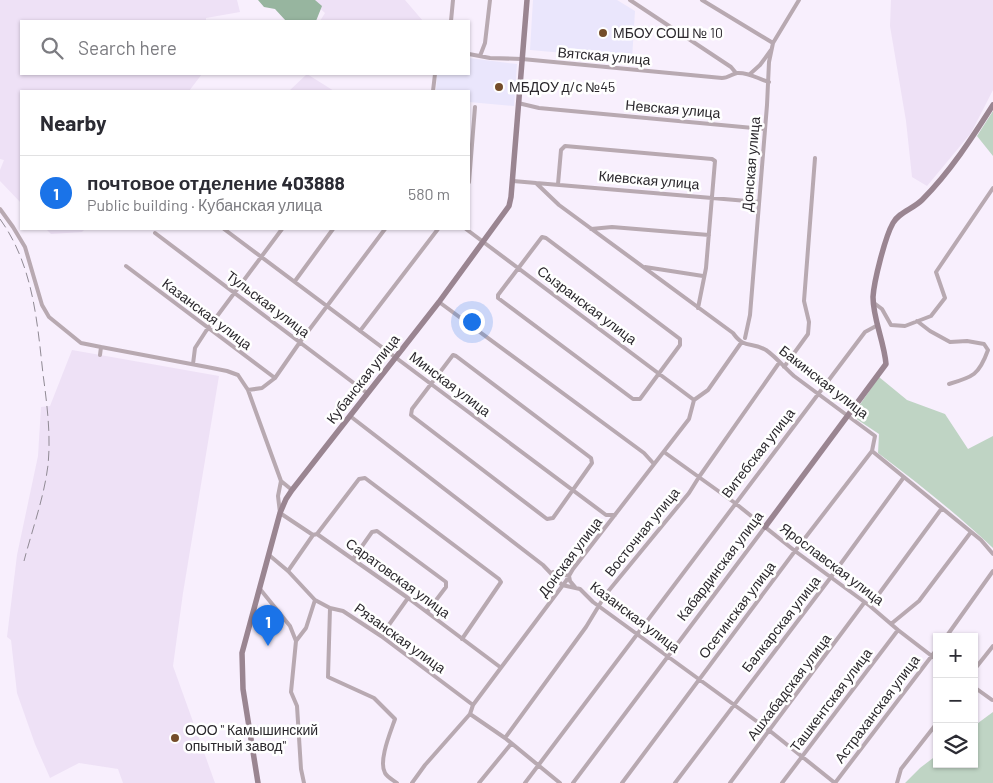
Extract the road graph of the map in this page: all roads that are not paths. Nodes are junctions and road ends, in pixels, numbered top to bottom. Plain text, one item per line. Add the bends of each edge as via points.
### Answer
1 (453, 0) edge
2 (490, 0) edge
3 (527, 0) edge
4 (630, 0) edge
5 (702, 0) edge
6 (799, 0) edge
7 (451, 20) edge
8 (773, 45) junction
9 (470, 54) edge
10 (480, 56) junction
11 (522, 59) junction
12 (736, 73) junction
13 (750, 74) junction
14 (435, 75) edge
15 (769, 82) junction
16 (433, 90) edge
17 (518, 103) junction
18 (993, 105) edge
19 (475, 107) dead end
20 (765, 129) junction
21 (816, 158) dead end
22 (470, 170) edge
23 (513, 181) junction
24 (536, 183) junction
25 (558, 184) junction
26 (993, 188) edge
27 (713, 198) junction
28 (759, 202) junction
29 (0, 208) edge
30 (591, 229) junction
31 (225, 230) edge
32 (281, 230) edge
33 (332, 230) edge
34 (384, 230) edge
35 (437, 230) edge
36 (467, 230) edge
37 (155, 232) dead end
38 (709, 235) junction
39 (483, 242) junction
40 (261, 258) junction
41 (126, 266) dead end
42 (643, 266) junction
43 (518, 268) junction
44 (703, 276) junction
45 (295, 281) junction
46 (234, 292) junction
47 (439, 302) junction
48 (874, 303) junction
49 (327, 305) junction
50 (698, 308) junction
51 (917, 322) junction
52 (878, 326) junction
53 (207, 329) junction
54 (360, 331) junction
55 (733, 333) junction
56 (745, 338) junction
57 (300, 342) junction
58 (741, 343) junction
59 (746, 344) junction
60 (101, 347) junction
61 (100, 355) dead end
62 (396, 357) junction
63 (779, 363) junction
64 (193, 364) junction
65 (784, 367) junction
66 (659, 373) junction
67 (275, 378) junction
68 (430, 384) junction
69 (949, 384) dead end
70 (248, 390) junction
71 (367, 393) junction
72 (818, 394) junction
73 (694, 400) junction
74 (350, 416) junction
75 (848, 416) junction
76 (872, 451) junction
77 (664, 452) junction
78 (654, 464) junction
79 (699, 477) junction
80 (904, 477) junction
81 (281, 481) junction
82 (292, 490) junction
83 (572, 490) junction
84 (735, 503) junction
85 (942, 508) junction
86 (280, 513) junction
87 (615, 515) junction
88 (765, 527) junction
89 (972, 532) junction
90 (315, 534) junction
91 (795, 551) junction
92 (993, 554) edge
93 (269, 555) junction
94 (353, 559) junction
95 (288, 571) junction
96 (993, 571) edge
97 (552, 572) junction
98 (569, 576) junction
99 (832, 577) junction
100 (562, 585) junction
101 (575, 587) junction
102 (259, 589) junction
103 (408, 598) junction
104 (315, 600) junction
105 (864, 603) junction
106 (598, 604) junction
107 (870, 606) junction
108 (330, 608) junction
109 (427, 612) junction
110 (891, 624) junction
111 (898, 630) junction
112 (949, 633) edge
113 (638, 634) junction
114 (381, 636) junction
115 (462, 639) junction
116 (296, 642) junction
117 (993, 646) edge
118 (668, 656) junction
119 (932, 656) joint
120 (978, 665) edge
121 (500, 667) junction
122 (699, 680) junction
123 (978, 690) edge
124 (992, 700) edge
125 (472, 705) junction
126 (733, 705) junction
127 (470, 714) junction
128 (933, 728) edge
129 (770, 731) junction
130 (505, 738) junction
131 (511, 744) junction
132 (802, 758) junction
133 (538, 766) junction
134 (258, 783) edge
135 (304, 783) edge
136 (397, 783) edge
137 (412, 783) edge
138 (479, 783) edge
139 (525, 783) edge
140 (560, 783) edge
141 (573, 783) edge
142 (622, 783) edge
143 (675, 783) edge
144 (730, 783) edge
145 (782, 783) edge
146 (835, 783) edge
147 (897, 783) edge

1 - 7 street
2 - 10 street via 485,43
3 - 11 street, Кубанская улица
4 - 12 street
5 - 8 street
6 - 8 street, Донская улица
8 - 13 street
8 - 15 street, Донская улица
9 - 10 street, Вятская улица
10 - 11 street, Вятская улица
11 - 12 street, Вятская улица via 722,78
11 - 17 street, Кубанская улица
12 - 13 street, Вятская улица
13 - 15 street, Вятская улица
14 - 16 street
15 - 20 street, Донская улица
17 - 20 street, Невская улица via 539,108
17 - 23 street, Кубанская улица
18 - 48 street via 975,134 923,198 892,223 880,262
19 - 22 street
20 - 28 street, Донская улица
21 - 65 street via 804,301 808,334
23 - 24 street
23 - 39 street, Кубанская улица via 509,206
24 - 25 street, Киевская улица
24 - 30 street
25 - 27 street, Киевская улица
25 - 27 street via 561,150 565,146 712,159 716,164
26 - 51 street via 936,272 945,298 930,316
27 - 28 street, Киевская улица
27 - 38 street
28 - 56 street, Донская улица via 750,314
29 - 60 street via 25,247 42,305 49,317 81,343
30 - 38 street via 612,227
30 - 42 street
31 - 40 street, Минская улица
32 - 40 street
33 - 45 street
34 - 49 street
35 - 54 street
36 - 39 street, Сызранская улица
37 - 46 street, Тульская улица
38 - 44 street
39 - 43 street, Сызранская улица
39 - 47 street, Кубанская улица
40 - 45 street, Минская улица
40 - 46 street
41 - 53 street, Казанская улица
42 - 44 street
42 - 50 street
43 - 66 street, Сызранская улица
43 - 66 street via 498,298 515,312 633,399 640,399
43 - 66 street via 539,239 546,238 680,339 680,345
44 - 50 street
45 - 49 street, Минская улица
46 - 53 street
46 - 57 street, Тульская улица
47 - 62 street, Кубанская улица
47 - 78 street via 644,453
48 - 51 street via 882,309 891,325 905,326
48 - 52 street
49 - 54 street, Минская улица
49 - 57 street
50 - 55 street
51 - 69 street via 950,342 984,344 988,350 978,372
52 - 72 street, Витебская улица via 865,332
52 - 75 street, Кабардинская улица via 886,364
53 - 64 street via 196,348
53 - 67 street, Казанская улица
54 - 62 street, Минская улица
55 - 56 street
55 - 58 street
56 - 59 street
57 - 67 street
57 - 71 street, Тульская улица
58 - 59 street, Бакинская улица
58 - 73 street, Донская улица via 708,390
59 - 63 street, Бакинская улица via 766,350
60 - 61 street
60 - 64 street
62 - 68 street, Минская улица
62 - 71 street, Кубанская улица
63 - 65 street, Бакинская улица
63 - 79 street, Восточная улица
64 - 70 street via 238,375
65 - 72 street, Бакинская улица
66 - 73 street, Сызранская улица
67 - 70 street via 262,388
68 - 83 street, Минская улица
68 - 83 street via 411,415 547,519 553,518
68 - 83 street via 450,357 456,356 591,458 593,461
70 - 81 street
71 - 74 street, Кубанская улица
72 - 75 street, Бакинская улица
72 - 84 street, Витебская улица
73 - 77 street, Донская улица via 689,419
74 - 82 street, Кубанская улица
74 - 97 street
75 - 76 street, Бакинская улица via 875,436
75 - 88 street, Кабардинская улица
76 - 80 street
76 - 91 street, Осетинская улица
77 - 78 street, Донская улица
77 - 79 street, Ярославская улица
78 - 87 street, Донская улица
79 - 84 street, Ярославская улица
79 - 106 street, Восточная улица
80 - 85 street
80 - 99 street, Балкарская улица
81 - 82 street
81 - 86 street via 278,496
82 - 86 street, Кубанская улица
83 - 87 street, Минская улица via 606,515
84 - 88 street, Ярославская улица
84 - 113 street, Витебская улица
85 - 89 street
85 - 107 street
86 - 90 street, Саратовская улица
86 - 93 street, Кубанская улица
87 - 98 street, Донская улица
88 - 91 street, Ярославская улица
88 - 118 street, Кабардинская улица
89 - 92 street
89 - 110 street via 919,601
90 - 94 street, Саратовская улица
90 - 95 street
90 - 115 street via 359,479 365,478 501,582
91 - 99 street, Ярославская улица
91 - 122 street, Осетинская улица
93 - 95 street, Рязанская улица
93 - 102 street, Кубанская улица
94 - 103 street, Саратовская улица
94 - 109 street via 372,532 377,532 446,582 446,587
95 - 104 street, Рязанская улица
96 - 112 street
97 - 98 street
97 - 100 street
98 - 100 street, Донская улица
98 - 101 street
99 - 105 street, Ярославская улица
99 - 126 street, Балкарская улица
100 - 101 street, Казанская улица
100 - 121 street, Донская улица
101 - 106 street, Казанская улица
102 - 116 street via 290,626
102 - 134 street, Кубанская улица via 244,642 242,662
103 - 109 street, Саратовская улица
103 - 114 street
104 - 108 street, Рязанская улица
104 - 116 street via 306,628
105 - 107 street, Ярославская улица
105 - 129 street, Ашхабадская улица
106 - 113 street, Казанская улица
106 - 130 street, Восточная улица via 586,627
107 - 110 street, Ярославская улица
108 - 114 street, Рязанская улица via 343,611
108 - 136 street via 328,677 374,698 395,719 382,764 385,773
109 - 115 street, Саратовская улица
110 - 111 street, Ярославская улица
111 - 119 street, Ярославская улица
111 - 132 street, Ташкентская улица
113 - 118 street, Казанская улица
113 - 133 street, Витебская улица
114 - 125 street, Рязанская улица
115 - 121 street, Саратовская улица
116 - 135 street via 291,692 297,706
117 - 120 street
118 - 122 street, Казанская улица
118 - 141 street, Кабардинская улица
119 - 146 street, Астраханская улица
121 - 125 street, Донская улица
122 - 126 street, Казанская улица
122 - 142 street, Осетинская улица
123 - 124 street
125 - 127 street, Донская улица
126 - 129 street, Казанская улица
126 - 143 street, Балкарская улица
127 - 130 street
127 - 137 street, Донская улица
128 - 147 street via 901,769
129 - 132 street, Казанская улица
129 - 144 street, Ашхабадская улица
130 - 131 street
131 - 133 street
131 - 138 street
132 - 145 street, Ташкентская улица
132 - 146 street, Казанская улица
133 - 139 street, Витебская улица
133 - 140 street

